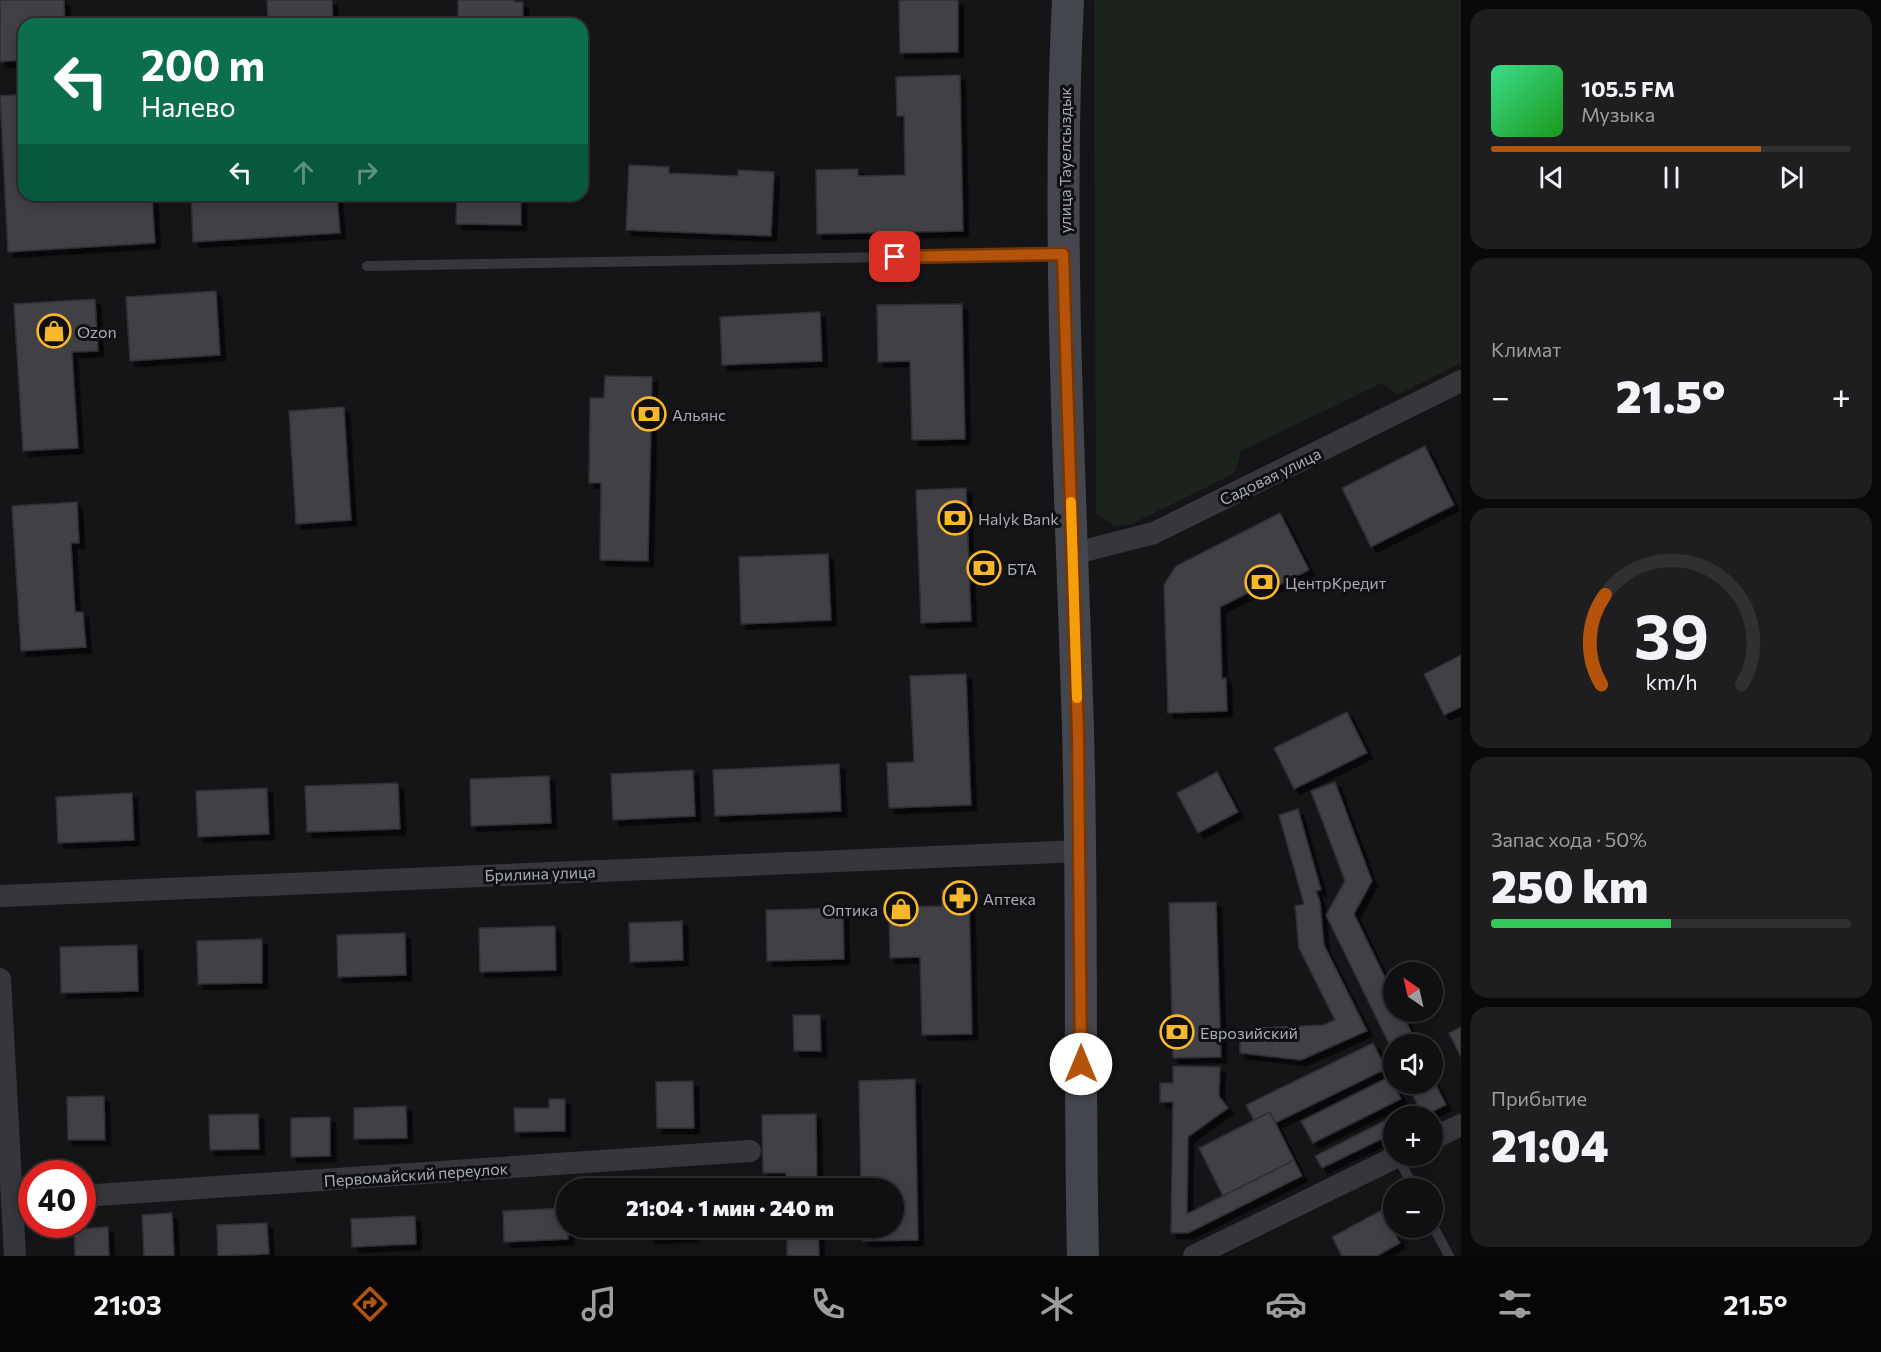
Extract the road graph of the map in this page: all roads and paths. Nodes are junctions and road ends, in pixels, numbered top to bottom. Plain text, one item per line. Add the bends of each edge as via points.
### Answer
1 (1068, 0) edge
2 (1063, 254) junction
3 (367, 266) dead end
4 (1461, 381) edge
5 (1072, 554) junction
6 (1080, 851) junction
7 (0, 896) edge
8 (0, 979) edge
9 (1461, 1125) edge
10 (1443, 1134) edge
11 (750, 1151) dead end
12 (18, 1161) edge
13 (1383, 1164) edge
14 (96, 1195) edge
15 (18, 1232) edge
16 (1439, 1238) edge
17 (15, 1256) edge
18 (1083, 1256) edge
19 (1194, 1256) edge
20 (1449, 1256) edge

1 - 2 street, улица Тауелсыздык
2 - 3 lane
2 - 5 street, улица Тауелсыздык
4 - 5 street, Садовая улица via 1154,533
5 - 6 street, улица Тауелсыздык
6 - 7 street, Брилина улица
6 - 18 street, улица Тауелсыздык
8 - 12 street
9 - 10 street
11 - 14 street, Первомайский переулок
13 - 19 street
15 - 17 street
16 - 20 lane

